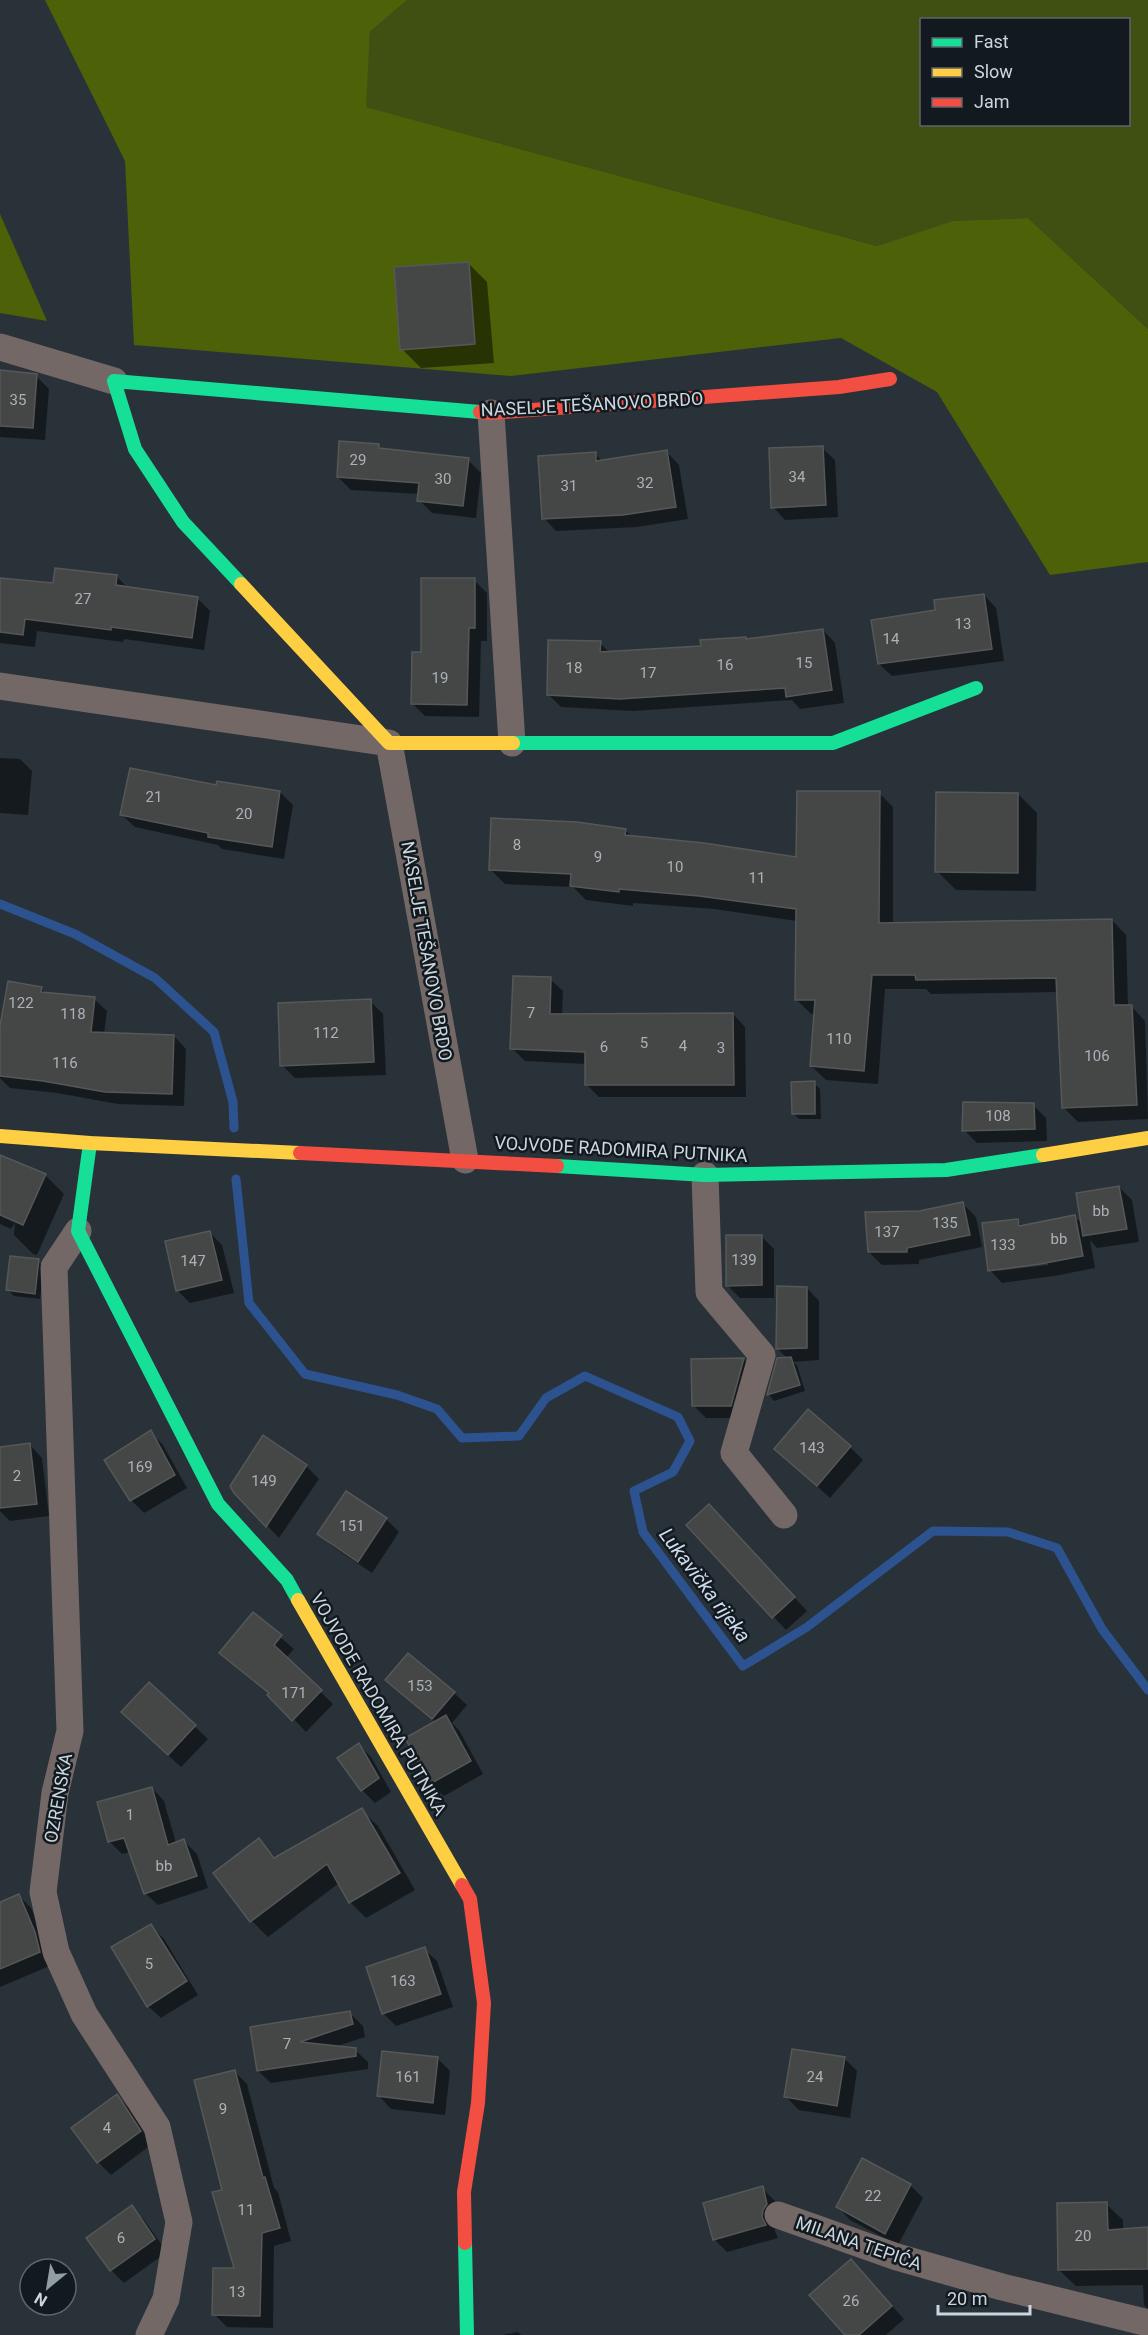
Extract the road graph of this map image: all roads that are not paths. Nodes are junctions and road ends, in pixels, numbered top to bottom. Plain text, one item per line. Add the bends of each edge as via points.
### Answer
1 (0, 347) edge
2 (890, 379) dead end
3 (114, 381) junction
4 (491, 413) junction
5 (0, 686) edge
6 (976, 688) dead end
7 (389, 743) junction
8 (512, 743) junction
9 (0, 1136) edge
10 (1148, 1137) edge
11 (90, 1143) junction
12 (465, 1160) junction
13 (705, 1175) junction
14 (78, 1231) junction
15 (784, 1515) dead end
16 (778, 2216) dead end
17 (1148, 2323) edge
18 (149, 2335) edge
19 (467, 2335) edge

1 - 3 street, NASELJE TEŠANOVO BRDO
2 - 4 street, NASELJE TEŠANOVO BRDO via 839,387
3 - 4 street, NASELJE TEŠANOVO BRDO
3 - 7 street via 135,449 183,522
4 - 8 street
5 - 7 street
6 - 8 street via 833,743
7 - 8 street
7 - 12 street, NASELJE TEŠANOVO BRDO
9 - 11 street, VOJVODE RADOMIRA PUTNIKA
10 - 13 street, VOJVODE RADOMIRA PUTNIKA via 946,1170
11 - 12 street, VOJVODE RADOMIRA PUTNIKA
11 - 14 street
12 - 13 street, VOJVODE RADOMIRA PUTNIKA
13 - 15 street via 709,1292 762,1355 734,1453
14 - 18 street, OZRENSKA via 54,1267 70,1731 56,1793 43,1892 56,1952 84,2014 157,2127 160,2138 179,2222 166,2299
14 - 19 street, VOJVODE RADOMIRA PUTNIKA via 218,1504 287,1580 470,1899 484,2002 478,2103 464,2192
16 - 17 street, MILANA TEPIĆA via 897,2257

